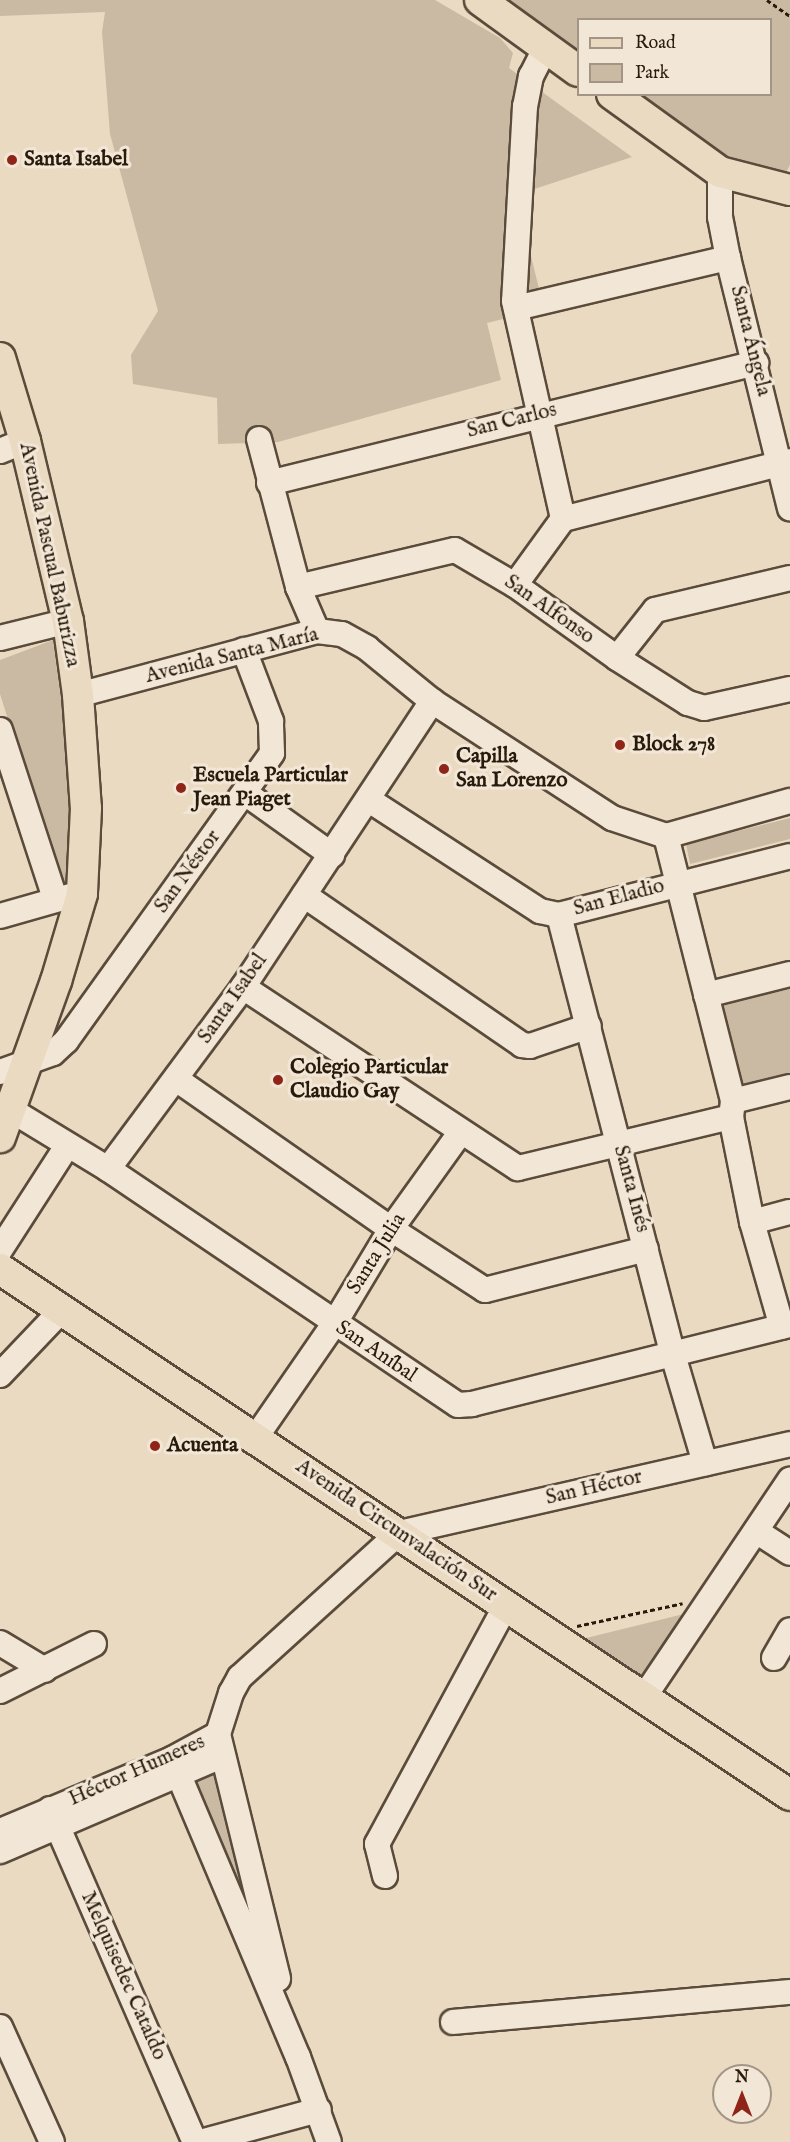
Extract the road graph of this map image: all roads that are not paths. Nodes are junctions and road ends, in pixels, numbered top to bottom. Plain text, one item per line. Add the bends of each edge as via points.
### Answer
1 (480, 0) edge
2 (546, 47) junction
3 (577, 70) edge
4 (615, 96) edge
5 (720, 172) junction
6 (790, 190) edge
7 (728, 258) junction
8 (516, 308) junction
9 (0, 358) edge
10 (756, 363) junction
11 (538, 415) junction
12 (259, 439) dead end
13 (13, 446) edge
14 (785, 463) edge
15 (269, 483) junction
16 (790, 508) edge
17 (563, 519) junction
18 (790, 578) edge
19 (515, 585) junction
20 (298, 587) junction
21 (68, 621) junction
22 (317, 631) junction
23 (0, 638) edge
24 (244, 650) junction
25 (617, 658) junction
26 (790, 689) edge
27 (78, 695) junction
28 (432, 701) junction
29 (0, 730) edge
30 (245, 793) junction
31 (369, 800) junction
32 (790, 801) edge
33 (666, 836) junction
34 (332, 855) junction
35 (790, 856) edge
36 (678, 882) junction
37 (304, 895) junction
38 (69, 896) junction
39 (559, 915) junction
40 (0, 916) edge
41 (790, 975) edge
42 (243, 987) junction
43 (706, 995) junction
44 (589, 1026) junction
45 (14, 1068) edge
46 (176, 1078) junction
47 (790, 1087) edge
48 (732, 1109) junction
49 (10, 1110) junction
50 (460, 1133) junction
51 (0, 1137) edge
52 (619, 1143) junction
53 (67, 1146) junction
54 (108, 1169) junction
55 (790, 1212) edge
56 (753, 1222) junction
57 (391, 1229) junction
58 (646, 1249) junction
59 (0, 1250) edge
60 (0, 1269) edge
61 (62, 1310) junction
62 (334, 1324) junction
63 (786, 1326) edge
64 (673, 1355) junction
65 (0, 1376) edge
66 (256, 1437) junction
67 (790, 1444) edge
68 (705, 1463) junction
69 (790, 1480) edge
70 (756, 1531) junction
71 (399, 1533) junction
72 (790, 1553) edge
73 (506, 1605) junction
74 (790, 1630) edge
75 (0, 1642) edge
76 (94, 1644) dead end
77 (774, 1658) dead end
78 (45, 1670) junction
79 (0, 1691) edge
80 (644, 1697) junction
81 (220, 1745) junction
82 (176, 1767) junction
83 (790, 1795) edge
84 (54, 1817) junction
85 (0, 1831) edge
86 (0, 1851) edge
87 (385, 1876) dead end
88 (790, 1992) edge
89 (453, 2022) dead end
90 (0, 2027) edge
91 (298, 2057) junction
92 (320, 2110) junction
93 (52, 2142) edge
94 (195, 2142) edge
95 (200, 2142) edge
96 (329, 2142) edge

1 - 2 main road
2 - 3 main road
2 - 8 street via 531,76 525,106
4 - 5 main road
5 - 6 main road
5 - 7 street, Santa Ángela via 720,217
7 - 8 street
7 - 10 street, Santa Ángela
8 - 11 street
9 - 13 main road, Avenida Pascual Baburizza
10 - 11 street, San Carlos
10 - 14 street, Santa Ángela
11 - 15 street, San Carlos
11 - 17 street
12 - 15 street
13 - 21 main road, Avenida Pascual Baburizza
14 - 16 street, Santa Ángela
14 - 17 street
15 - 20 street
17 - 19 street
18 - 25 street via 655,610
19 - 20 street, San Alfonso via 455,550
19 - 25 street, San Alfonso
20 - 22 street
21 - 23 street
21 - 27 main road, Avenida Pascual Baburizza
22 - 24 street, Avenida Santa María
22 - 28 street, Avenida Santa María via 342,634 367,648
24 - 27 street, Avenida Santa María
24 - 30 street, San Néstor via 273,734 272,753
25 - 26 street, San Alfonso via 688,703 705,708
27 - 38 main road, Avenida Pascual Baburizza via 86,808
28 - 31 street, Santa Isabel
28 - 33 street, Avenida Santa María via 612,818
29 - 38 street
30 - 34 street
30 - 45 street, San Néstor via 66,1041 53,1053
31 - 34 street, Santa Isabel
31 - 39 street, San Eladio via 540,911
32 - 33 street
33 - 36 street
34 - 37 street, Santa Isabel
35 - 36 street, San Eladio
36 - 39 street, San Eladio
36 - 43 street
37 - 42 street, Santa Isabel
37 - 44 street via 522,1045 530,1046
38 - 40 street
38 - 45 main road, Avenida Pascual Baburizza
39 - 44 street, Santa Inés
41 - 43 street
42 - 46 street, Santa Isabel
42 - 50 street
43 - 48 street
44 - 52 street, Santa Inés
45 - 49 main road, Avenida Pascual Baburizza
46 - 54 street, Santa Isabel
46 - 57 street
47 - 48 street
48 - 52 street
48 - 56 street
49 - 51 main road, Avenida Pascual Baburizza
49 - 53 street, San Aníbal
50 - 52 street via 518,1168
50 - 57 street, Santa Julia
52 - 58 street, Santa Inés
53 - 54 street, San Aníbal
53 - 59 street
54 - 62 street, San Aníbal
55 - 56 street
56 - 63 street
57 - 58 street via 485,1290
57 - 62 street, Santa Julia
58 - 64 street, Santa Inés
60 - 61 main road, Avenida Circunvalación Sur
61 - 65 street
61 - 66 main road, Avenida Circunvalación Sur
62 - 64 street, San Aníbal via 452,1402 465,1405
62 - 66 street, Santa Julia
63 - 64 street, San Aníbal
64 - 68 street, Santa Inés
66 - 71 main road, Avenida Circunvalación Sur
67 - 68 street, San Héctor
68 - 71 street, San Héctor
69 - 70 street
70 - 72 street
70 - 80 street
71 - 73 main road, Avenida Circunvalación Sur
71 - 81 street, Héctor Humeres via 240,1677 231,1693
73 - 80 main road, Avenida Circunvalación Sur
73 - 87 street via 377,1844
74 - 77 street
75 - 78 street
76 - 78 street
78 - 79 street
80 - 83 main road, Avenida Circunvalación Sur
81 - 82 street, Héctor Humeres
81 - 91 street
82 - 84 street, Héctor Humeres
82 - 91 street
84 - 85 street, Héctor Humeres
84 - 86 street, Héctor Humeres
84 - 94 street, Melquisedec Cataldo
88 - 89 street
90 - 93 street
91 - 92 street
92 - 95 street
92 - 96 street

